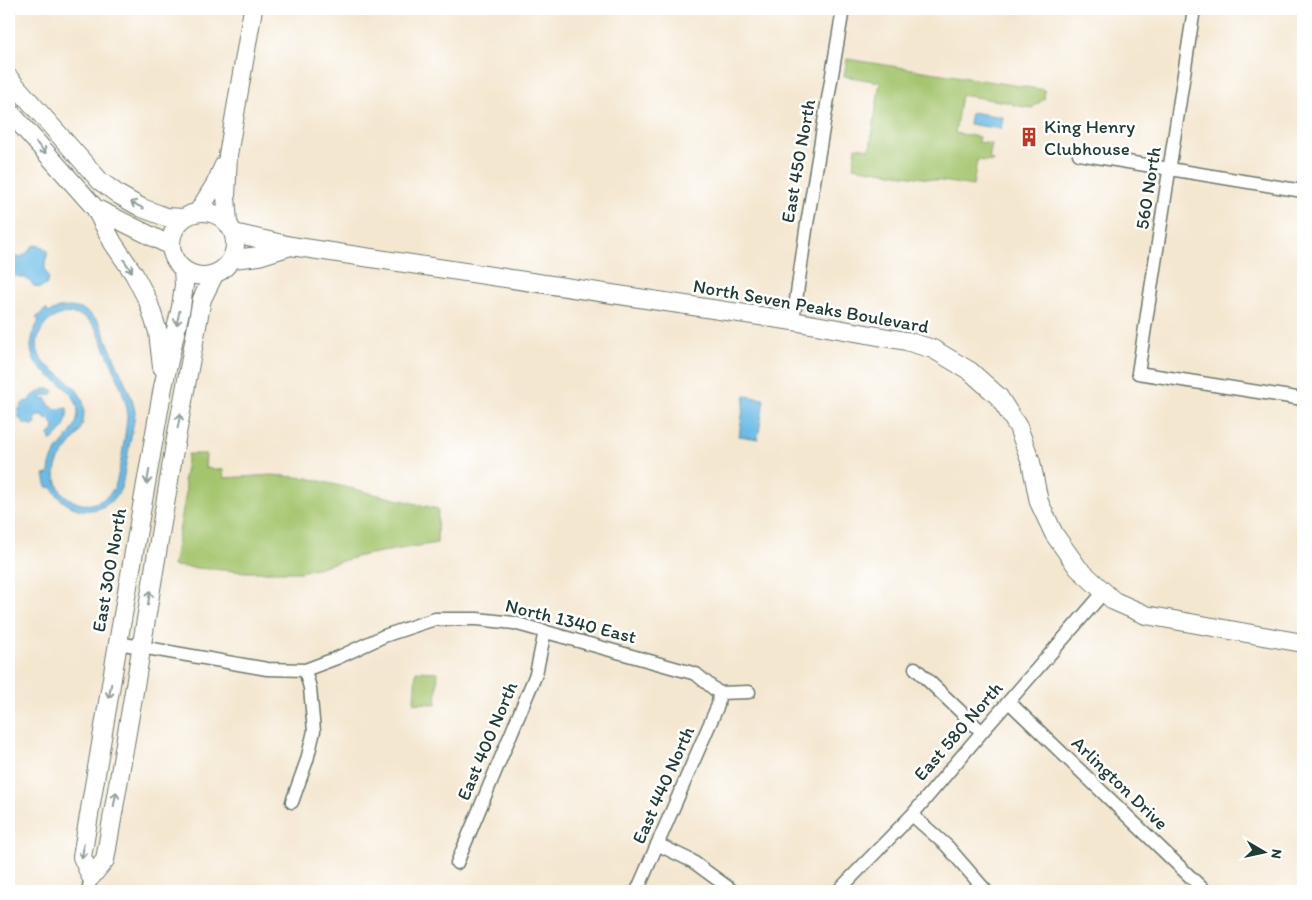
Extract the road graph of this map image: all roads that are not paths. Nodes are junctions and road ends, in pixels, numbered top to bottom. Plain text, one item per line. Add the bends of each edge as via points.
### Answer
1 (253, 9) edge
2 (843, 9) edge
3 (1194, 9) edge
4 (9, 78) edge
5 (9, 111) edge
6 (1079, 154) dead end
7 (228, 155) junction
8 (1170, 170) junction
9 (1303, 191) edge
10 (95, 208) junction
11 (190, 215) junction
12 (231, 227) junction
13 (171, 246) junction
14 (290, 246) junction
15 (233, 259) junction
16 (183, 270) junction
17 (214, 275) junction
18 (793, 320) junction
19 (163, 387) junction
20 (1303, 399) edge
21 (1104, 592) junction
22 (545, 632) junction
23 (118, 643) junction
24 (1303, 643) edge
25 (141, 646) junction
26 (915, 668) dead end
27 (305, 670) junction
28 (720, 692) junction
29 (750, 692) dead end
30 (1008, 702) junction
31 (982, 732) junction
32 (292, 802) dead end
33 (912, 815) junction
34 (657, 844) junction
35 (457, 863) dead end
36 (89, 884) edge
37 (637, 891) edge
38 (733, 891) edge
39 (838, 891) edge
40 (986, 891) edge
41 (1205, 891) edge

1 - 7 street
2 - 18 street, East 450 North
3 - 8 street, 560 North
11 -> 4 street via 166,217 119,195 100,180
5 -> 10 street
6 - 8 street
7 - 11 street via 216,183
7 - 12 street via 226,197
8 - 9 street
8 - 20 street, 560 North via 1138,372
10 - 13 street
10 -> 19 street via 148,301 160,340
11 - 12 street via 210,212 221,216
11 - 13 street via 175,227
12 - 14 street, North Seven Peaks Boulevard
12 - 15 street via 236,248
13 - 16 street via 175,261
14 - 15 street, North Seven Peaks Boulevard via 259,256
14 - 18 street, North Seven Peaks Boulevard
15 - 17 street
16 - 17 street via 193,275
16 -> 19 street, East 300 North via 181,308
25 -> 17 street, East 300 North via 202,299
18 - 21 street, North Seven Peaks Boulevard via 933,349 970,372 999,396 1018,427 1031,462 1039,502 1054,534 1078,568
19 -> 23 street, East 300 North
21 - 24 street, North Seven Peaks Boulevard via 1114,601 1146,615
21 - 30 street, East 580 North
22 - 27 street, North 1340 East via 514,622 435,619 384,636
22 - 28 street, North 1340 East via 696,674
22 - 35 street, East 400 North via 536,674
23 - 25 street, North 1340 East
23 -> 36 street, East 300 North via 82,857
25 - 27 street, North 1340 East via 267,669
36 -> 25 street, East 300 North via 105,860
26 - 31 street
27 - 32 street via 314,731
28 - 29 street
28 - 34 street, East 440 North via 718,705
30 - 31 street, East 580 North
30 - 41 street, Arlington Drive
31 - 33 street, East 580 North
33 - 39 street, East 580 North
33 - 40 street via 946,846
34 - 37 street, East 440 North
34 - 38 street via 692,861

